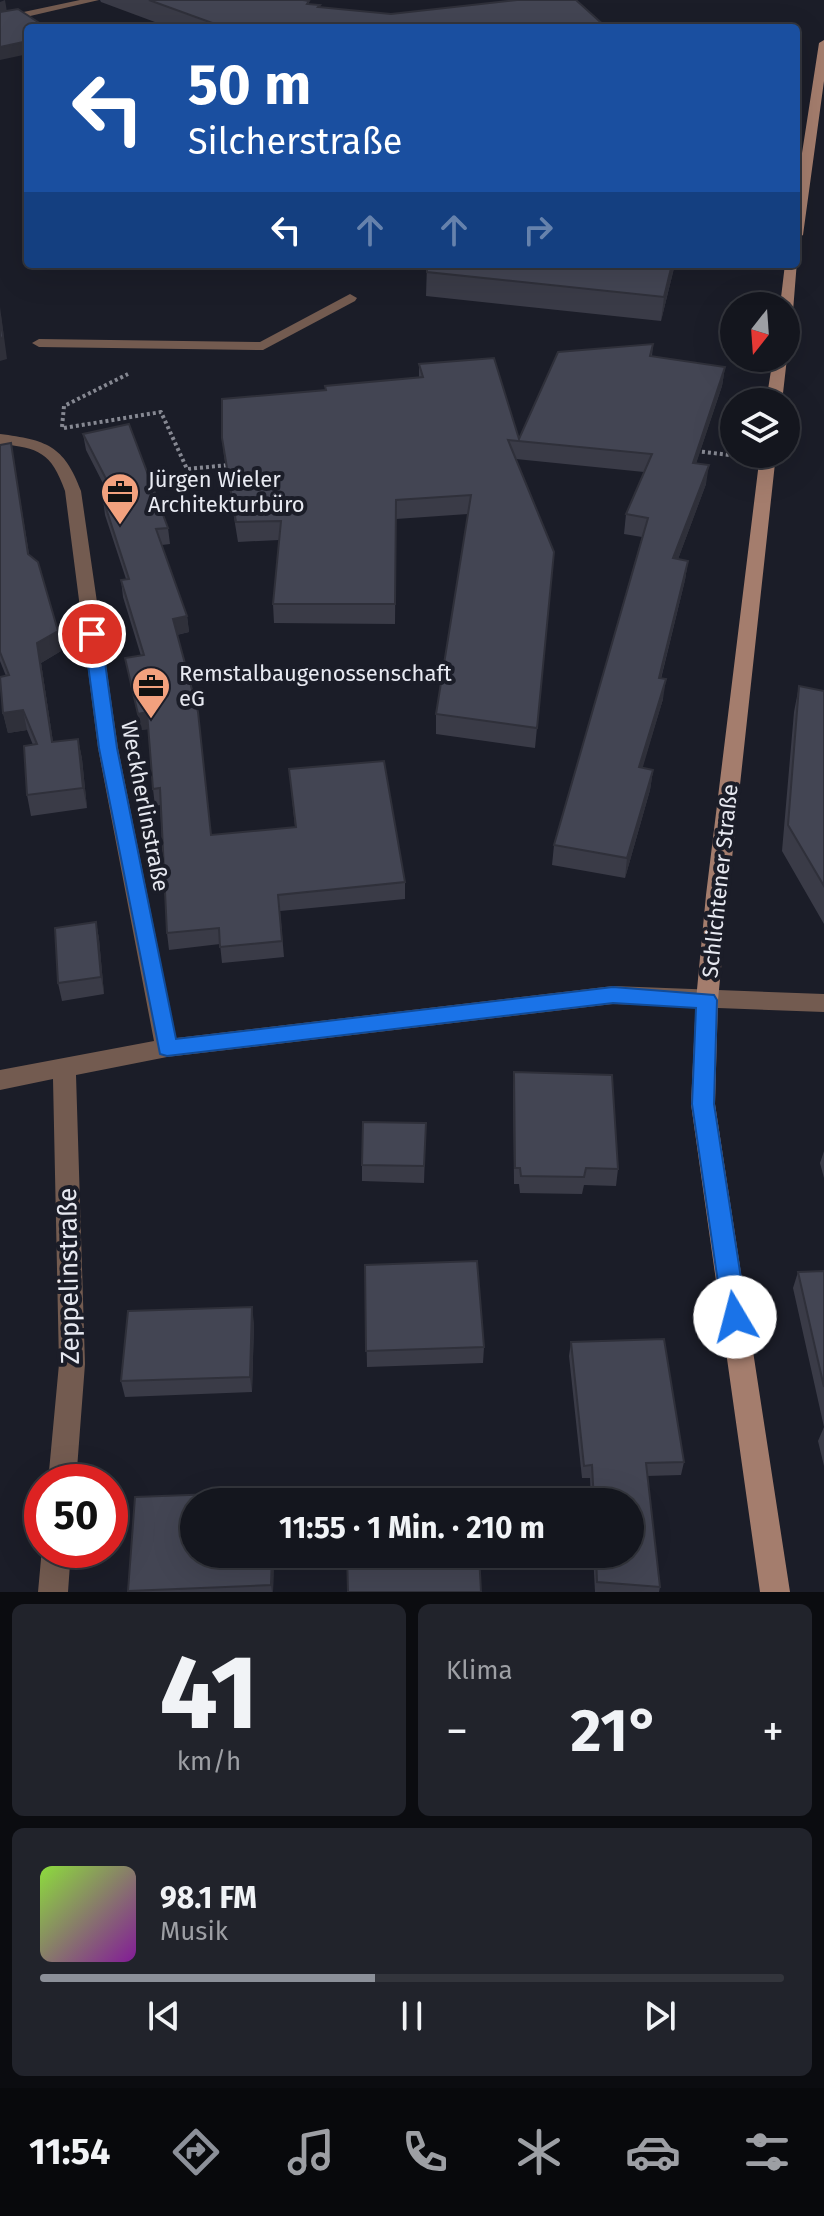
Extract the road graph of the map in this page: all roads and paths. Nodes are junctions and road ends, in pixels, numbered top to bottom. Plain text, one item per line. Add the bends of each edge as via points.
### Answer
1 (94, 0) edge
2 (0, 20) edge
3 (824, 43) edge
4 (819, 126) edge
5 (800, 216) edge
6 (791, 268) edge
7 (788, 292) edge
8 (350, 298) dead end
9 (39, 343) dead end
10 (135, 370) dead end
11 (0, 439) edge
12 (691, 451) edge
13 (720, 453) edge
14 (232, 464) edge
15 (766, 468) edge
16 (707, 1000) junction
17 (824, 1003) edge
18 (167, 1048) junction
19 (64, 1069) junction
20 (0, 1080) edge
21 (64, 1464) edge
22 (55, 1568) edge
23 (53, 1592) edge
24 (775, 1592) edge

1 - 2 street
3 - 4 main road
4 - 5 main road
6 - 7 main road
8 - 9 street via 263,346
10 - 14 path via 64,406 62,428 161,412 187,469
11 - 18 street, Weckherlinstraße via 37,444 64,462 73,491 108,748
12 - 13 path
15 - 16 main road, Schlichtener Straße
16 - 17 street
16 - 18 street via 613,995
16 - 24 main road, Schlichtener Straße via 703,1104
18 - 19 street
19 - 20 street
19 - 21 street, Zeppelinstraße via 72,1364
22 - 23 street

